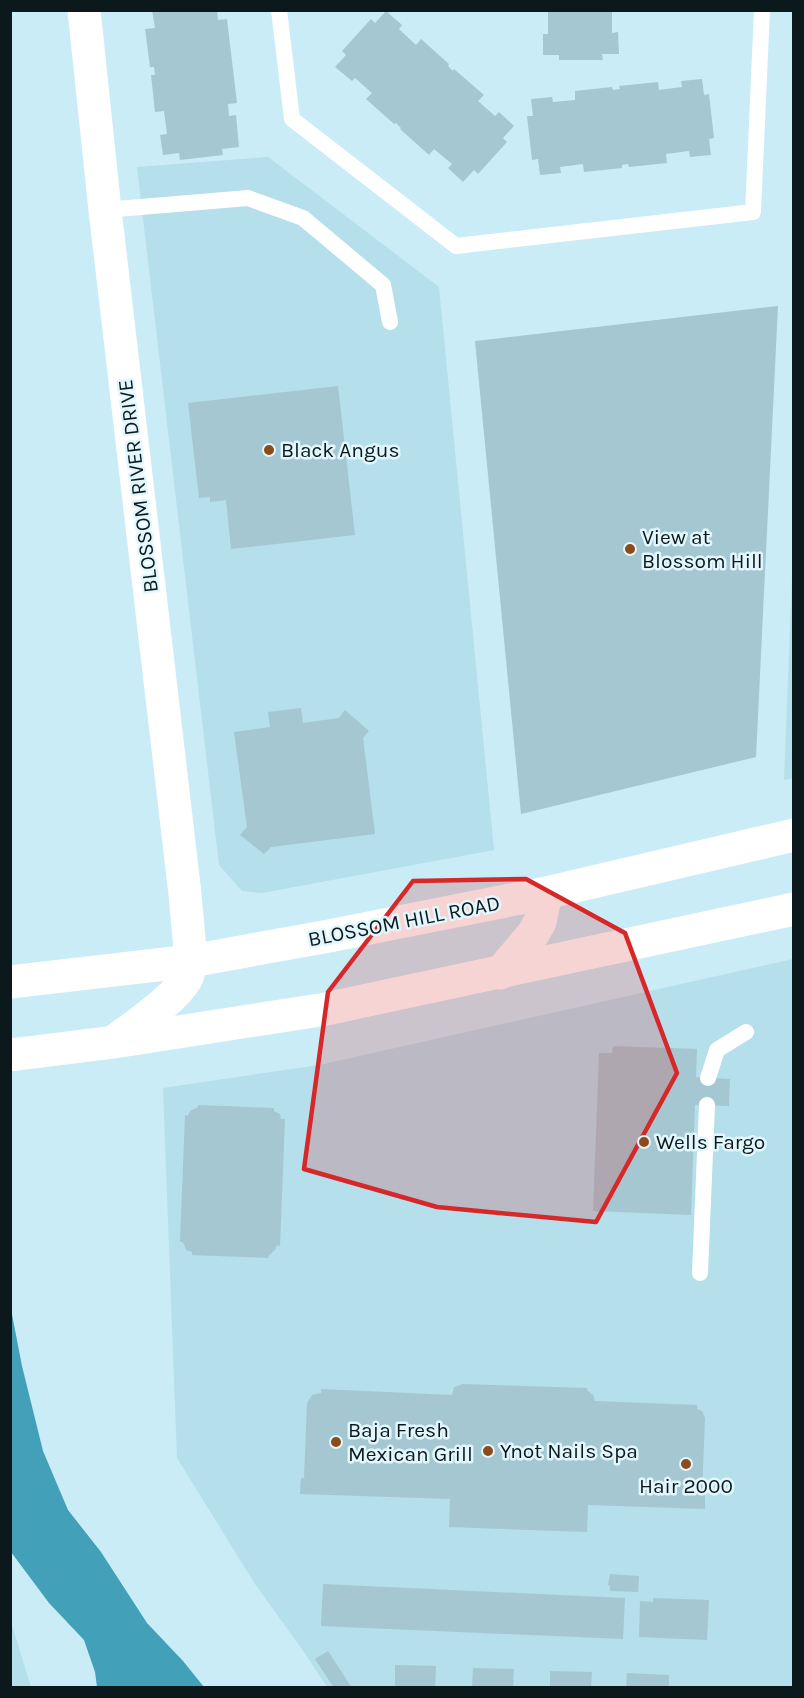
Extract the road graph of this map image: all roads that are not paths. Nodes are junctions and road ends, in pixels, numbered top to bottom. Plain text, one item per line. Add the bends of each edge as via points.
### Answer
1 (84, 10) edge
2 (279, 10) edge
3 (762, 10) edge
4 (105, 210) junction
5 (390, 322) dead end
6 (794, 835) edge
7 (546, 893) junction
8 (794, 909) edge
9 (191, 961) junction
10 (500, 973) junction
11 (10, 982) edge
12 (746, 1032) dead end
13 (100, 1044) junction
14 (10, 1055) edge
15 (708, 1078) dead end
16 (707, 1105) dead end
17 (700, 1273) dead end

1 - 4 main road, BLOSSOM RIVER DRIVE
2 - 3 lane via 292,119 456,246 753,212
4 - 5 lane via 248,198 303,218 383,285
4 - 9 main road, BLOSSOM RIVER DRIVE
6 - 7 main road, BLOSSOM HILL ROAD
7 - 9 main road, BLOSSOM HILL ROAD
7 - 10 main road via 540,922
8 - 10 main road
9 - 11 main road, BLOSSOM HILL ROAD
9 - 13 main road via 187,977 171,996
10 - 13 main road via 326,1009
12 - 15 lane via 717,1050
13 - 14 main road
16 - 17 lane

